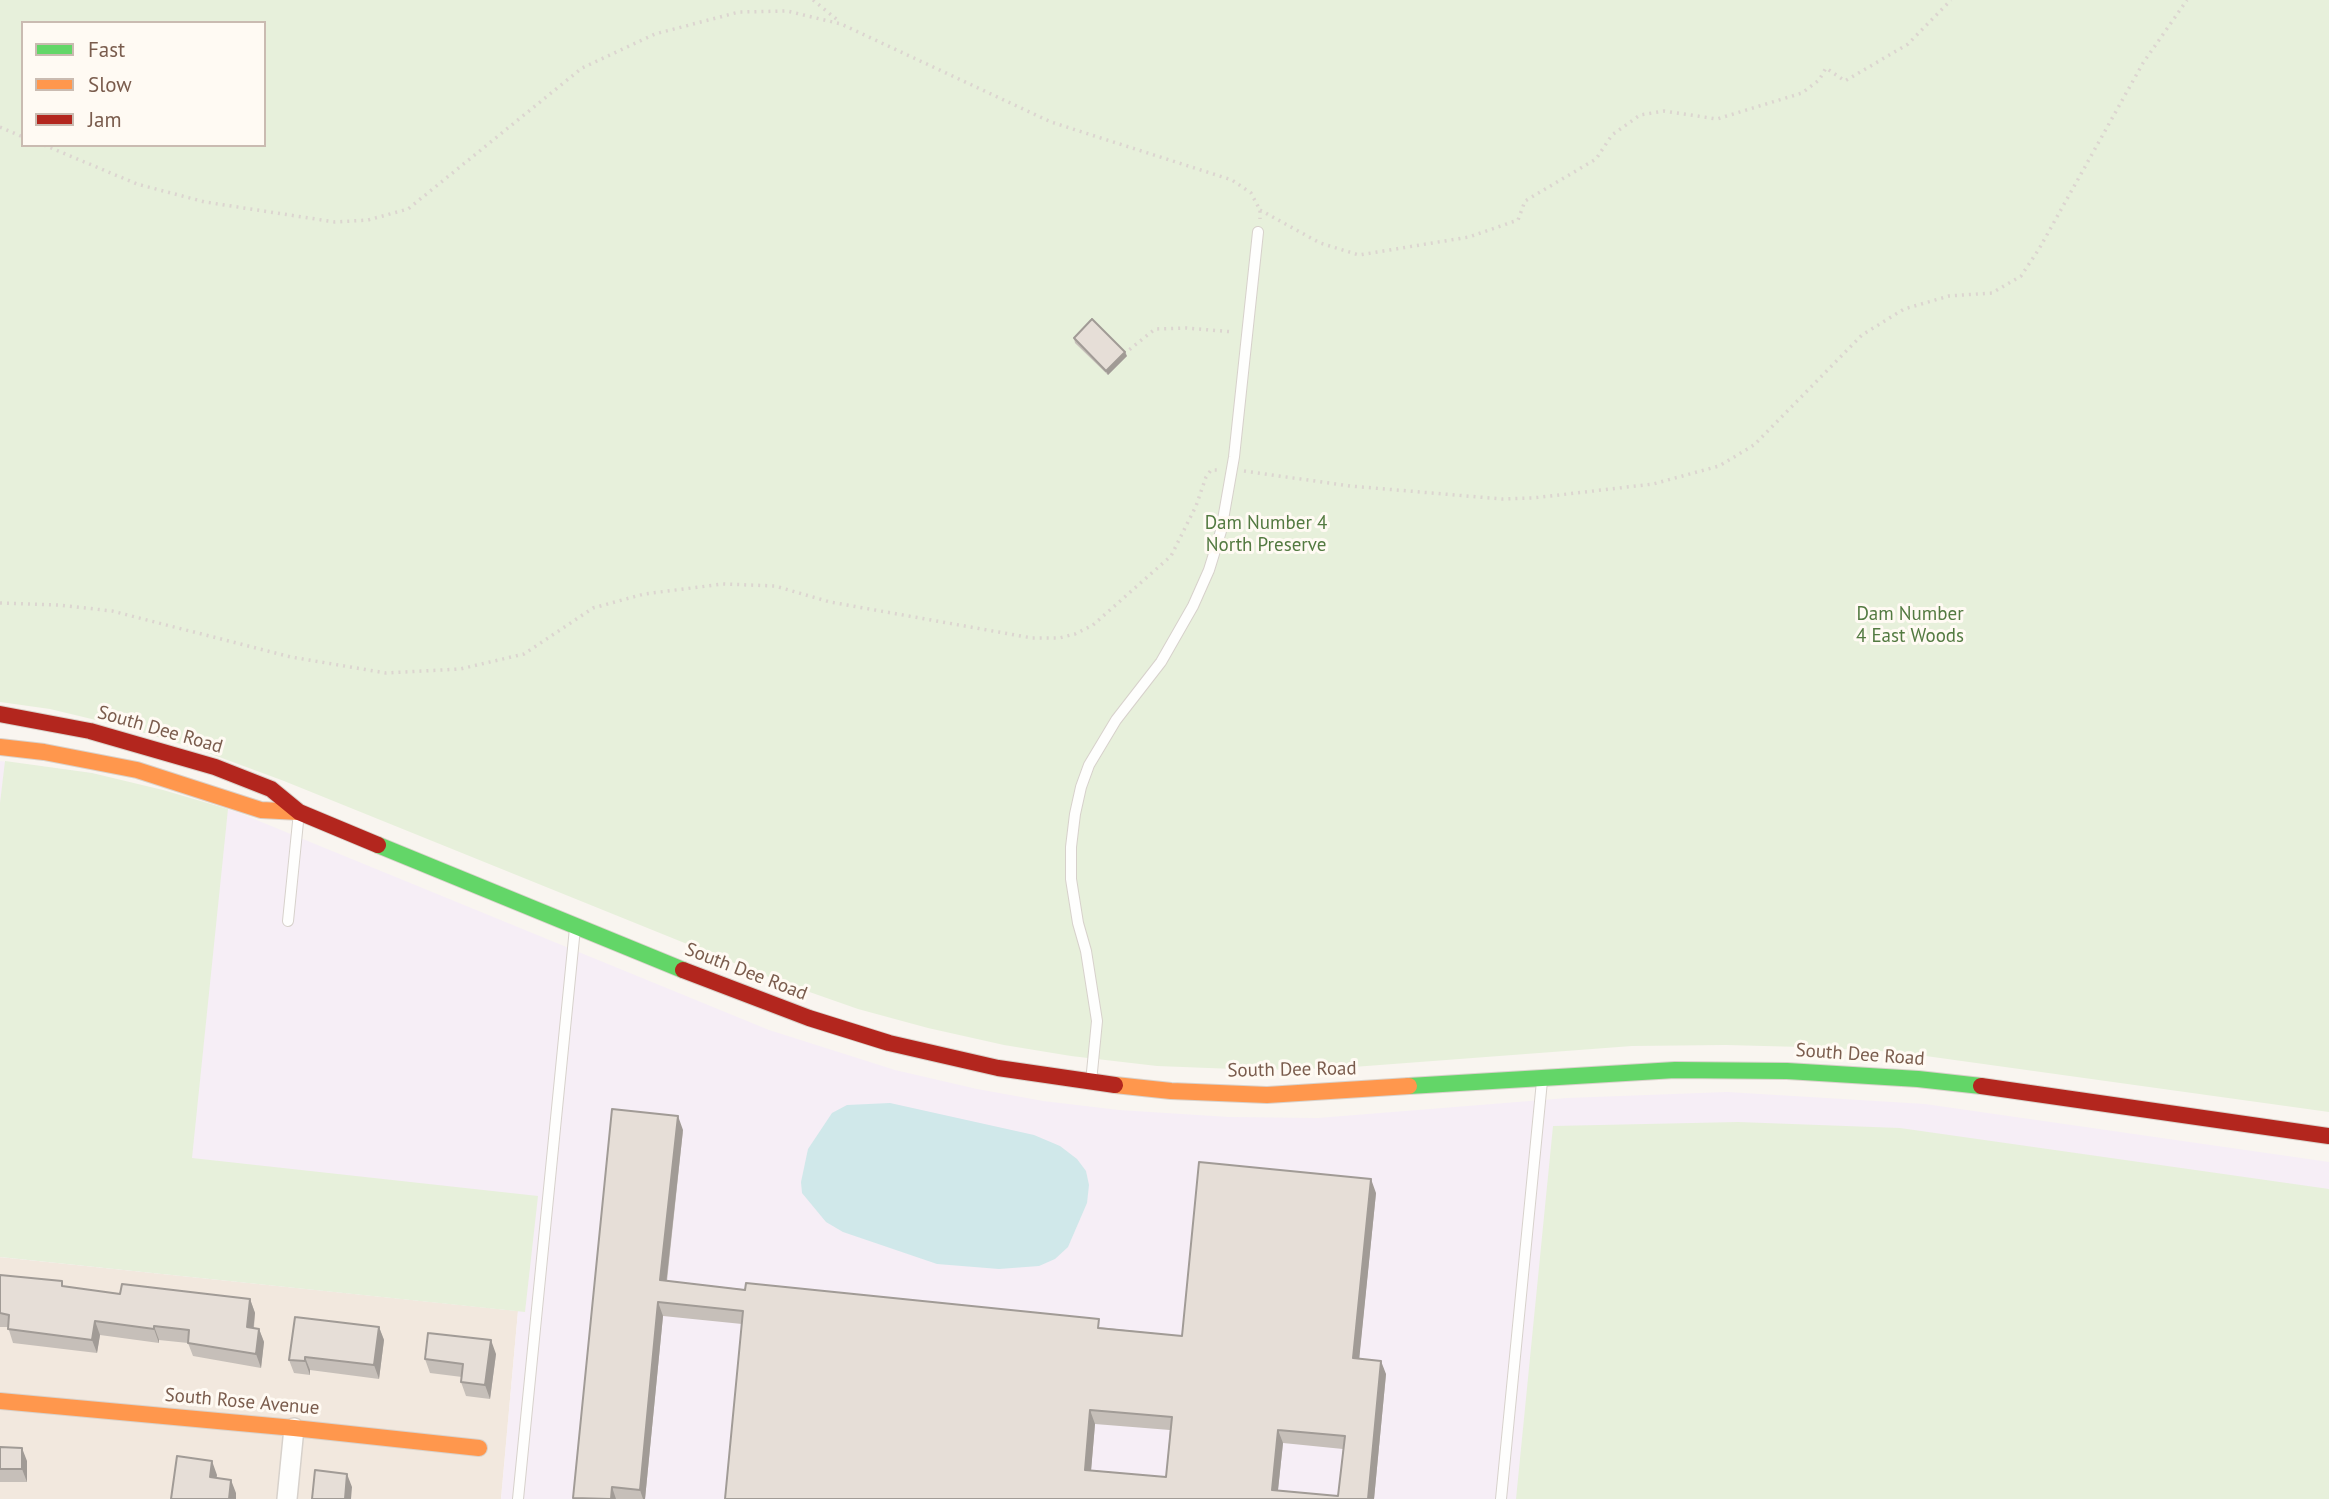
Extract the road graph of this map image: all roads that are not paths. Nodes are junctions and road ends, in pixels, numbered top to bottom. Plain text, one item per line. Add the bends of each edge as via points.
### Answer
1 (1258, 232) road end
2 (0, 714) edge
3 (0, 747) edge
4 (299, 812) junction
5 (288, 921) dead end
6 (575, 926) junction
7 (1542, 1077) junction
8 (1091, 1083) junction
9 (2329, 1136) edge
10 (0, 1401) edge
11 (294, 1428) junction
12 (479, 1448) dead end
13 (287, 1499) edge
14 (518, 1499) edge
15 (1501, 1499) edge

1 - 8 lane via 1234,457 1209,570 1161,662 1106,736 1081,787 1071,847 1072,879 1097,1021
2 - 4 main road, South Dee Road via 90,731 215,767 271,789
3 - 4 main road, South Dee Road via 137,770 261,810
4 - 5 lane
4 - 6 main road, South Dee Road
6 - 8 main road, South Dee Road via 723,987 876,1039 998,1068
6 - 14 lane
7 - 8 main road, South Dee Road via 1267,1095
7 - 9 main road, South Dee Road via 1762,1070 1918,1079
7 - 15 lane
10 - 11 main road, South Rose Avenue
11 - 12 main road, South Rose Avenue
11 - 13 street

